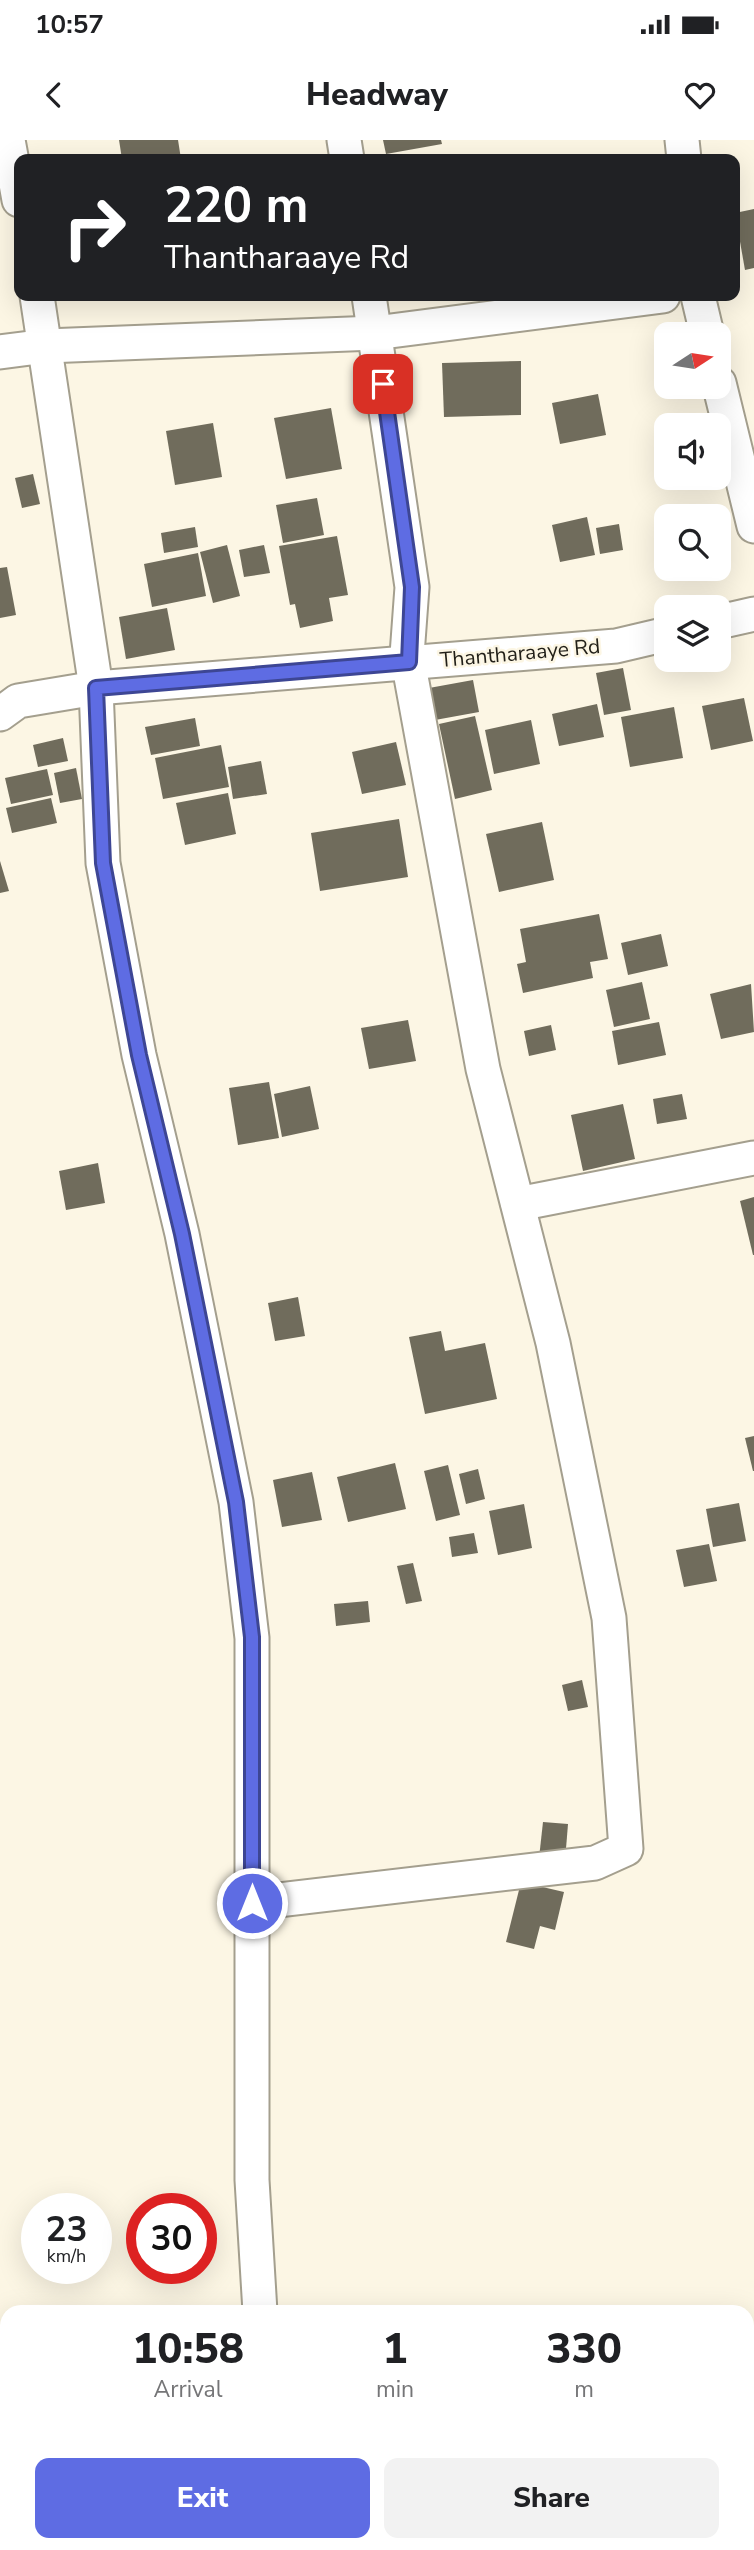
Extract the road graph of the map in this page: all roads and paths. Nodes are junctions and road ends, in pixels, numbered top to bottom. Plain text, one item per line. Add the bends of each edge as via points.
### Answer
1 (8, 140) edge
2 (14, 173) edge
3 (38, 301) edge
4 (370, 301) edge
5 (624, 301) edge
6 (699, 301) edge
7 (704, 322) edge
8 (375, 333) junction
9 (46, 346) junction
10 (0, 352) edge
11 (723, 399) edge
12 (754, 526) edge
13 (754, 614) edge
14 (731, 619) edge
15 (654, 637) edge
16 (409, 662) junction
17 (96, 688) junction
18 (6, 707) edge
19 (754, 1158) edge
20 (518, 1204) junction
21 (252, 1903) junction
22 (260, 2305) edge

1 - 2 street
3 - 9 street
4 - 8 street
5 - 8 street
6 - 7 street
8 - 9 street
8 - 16 street via 412,587
9 - 10 street
9 - 17 street
11 - 12 street
13 - 14 street
15 - 16 street, Thantharaaye Rd via 616,646
16 - 17 street, Thantharaaye Rd
16 - 20 street via 483,1069
17 - 18 street, Thantharaaye Rd
17 - 21 street via 103,863 139,1055 182,1234 236,1502 252,1637
19 - 20 street
20 - 21 street via 554,1343 609,1618 626,1849 595,1863
21 - 22 street via 252,2180

